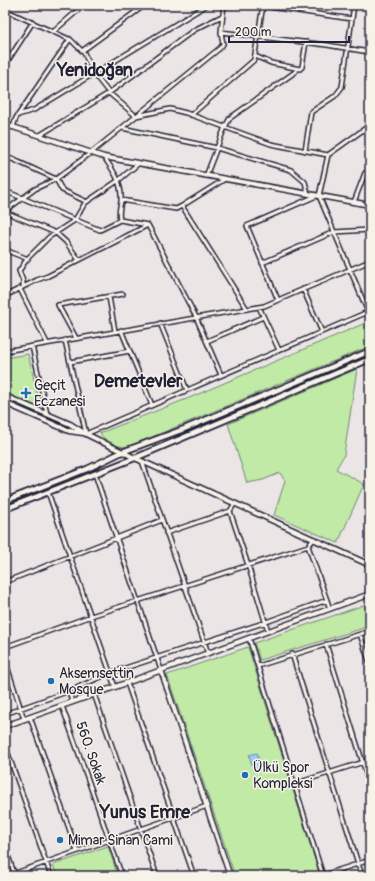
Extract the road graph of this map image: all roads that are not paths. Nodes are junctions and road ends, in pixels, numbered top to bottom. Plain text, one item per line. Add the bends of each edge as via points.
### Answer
1 (84, 5) edge
2 (145, 5) edge
3 (207, 5) edge
4 (224, 5) edge
5 (354, 5) edge
6 (263, 6) edge
7 (5, 10) edge
8 (222, 16) junction
9 (352, 19) junction
10 (34, 22) junction
11 (53, 32) junction
12 (221, 32) junction
13 (259, 36) junction
14 (70, 40) junction
15 (306, 42) junction
16 (347, 48) junction
17 (82, 51) junction
18 (370, 54) edge
19 (255, 56) junction
20 (5, 65) edge
21 (297, 69) junction
22 (94, 74) junction
23 (109, 93) junction
24 (18, 115) junction
25 (191, 115) junction
26 (136, 116) junction
27 (5, 126) edge
28 (13, 127) junction
29 (225, 127) junction
30 (369, 127) edge
31 (122, 128) junction
32 (40, 135) junction
33 (217, 148) junction
34 (305, 151) junction
35 (92, 152) junction
36 (328, 155) junction
37 (104, 156) junction
38 (5, 158) edge
39 (139, 163) junction
40 (370, 170) edge
41 (206, 176) junction
42 (56, 179) junction
43 (225, 179) junction
44 (118, 180) junction
45 (5, 191) edge
46 (308, 194) junction
47 (317, 196) junction
48 (22, 198) junction
49 (121, 200) junction
50 (87, 202) junction
51 (354, 202) junction
52 (370, 205) edge
53 (182, 206) junction
54 (5, 211) edge
55 (75, 220) junction
56 (120, 220) junction
57 (148, 225) junction
58 (370, 230) edge
59 (334, 232) junction
60 (56, 233) junction
61 (5, 250) edge
62 (28, 259) junction
63 (79, 260) junction
64 (370, 261) edge
65 (262, 263) junction
66 (350, 269) junction
67 (24, 287) junction
68 (20, 289) junction
69 (303, 289) junction
70 (123, 294) dead end
71 (5, 296) edge
72 (110, 297) junction
73 (278, 300) junction
74 (259, 306) junction
75 (246, 309) junction
76 (369, 312) edge
77 (263, 317) junction
78 (196, 318) junction
79 (160, 324) junction
80 (121, 330) junction
81 (115, 331) junction
82 (322, 332) junction
83 (76, 338) junction
84 (66, 340) junction
85 (207, 341) junction
86 (47, 343) junction
87 (32, 346) junction
88 (279, 350) junction
89 (5, 351) edge
90 (130, 351) junction
91 (370, 351) edge
92 (370, 359) edge
93 (70, 362) junction
94 (221, 375) junction
95 (187, 390) junction
96 (5, 396) edge
97 (5, 403) edge
98 (152, 405) junction
99 (47, 414) junction
100 (86, 434) junction
101 (122, 452) junction
102 (135, 458) junction
103 (142, 461) junction
104 (95, 474) junction
105 (48, 492) junction
106 (5, 501) edge
107 (235, 503) junction
108 (5, 509) edge
109 (230, 511) junction
110 (162, 520) junction
111 (166, 533) junction
112 (116, 538) junction
113 (314, 539) junction
114 (308, 546) junction
115 (71, 556) junction
116 (248, 565) junction
117 (370, 565) edge
118 (5, 582) edge
119 (185, 587) junction
120 (370, 594) edge
121 (327, 600) junction
122 (137, 601) junction
123 (330, 609) junction
124 (91, 616) junction
125 (266, 622) junction
126 (268, 631) junction
127 (370, 631) edge
128 (360, 634) junction
129 (249, 638) junction
130 (204, 642) junction
131 (326, 644) junction
132 (5, 647) edge
133 (208, 652) junction
134 (292, 654) junction
135 (156, 657) junction
136 (5, 660) edge
137 (370, 664) edge
138 (258, 666) junction
139 (161, 670) junction
140 (110, 673) junction
141 (127, 683) junction
142 (115, 687) junction
143 (69, 691) junction
144 (94, 694) junction
145 (72, 702) junction
146 (62, 706) junction
147 (20, 708) junction
148 (5, 714) edge
149 (30, 717) junction
150 (24, 719) junction
151 (5, 726) edge
152 (5, 745) edge
153 (370, 760) edge
154 (362, 762) junction
155 (329, 772) junction
156 (294, 784) junction
157 (370, 786) edge
158 (207, 806) junction
159 (174, 818) junction
160 (141, 829) junction
161 (110, 840) junction
162 (5, 847) edge
163 (77, 851) junction
164 (370, 860) edge
165 (47, 862) junction
166 (358, 863) junction
167 (15, 875) edge
168 (7, 876) edge
169 (51, 876) edge
170 (122, 876) edge
171 (157, 876) edge
172 (194, 876) edge
173 (230, 876) edge
174 (323, 876) edge
175 (362, 876) edge

1 - 11 street
2 - 17 street
3 - 22 street
4 - 8 street
5 - 9 street
6 - 9 street
6 - 13 street
7 - 10 street
8 - 12 street
8 - 23 street via 194,30
9 - 16 street
10 - 11 street
10 - 20 street
11 - 14 street
12 - 13 street
12 - 26 street via 224,41 220,48
13 - 15 street
13 - 19 street
14 - 17 street
14 - 24 street
15 - 16 street
15 - 21 street via 302,67
16 - 18 street
16 - 34 street via 342,87 335,96 311,112
17 - 22 street
19 - 21 street
19 - 25 street via 251,64
21 - 29 street via 230,118
22 - 23 street
22 - 24 street via 34,110
23 - 26 street
23 - 32 street
24 - 28 street
25 - 26 street via 170,109
25 - 29 street
26 - 31 street
27 - 28 street
28 - 32 street
29 - 33 street
29 - 34 street via 271,144
30 - 36 street
31 - 33 street
31 - 35 street
32 - 35 street
33 - 41 street
33 - 46 street via 291,170 305,182
34 - 36 street
35 - 37 street
35 - 42 street
36 - 47 street
37 - 39 street
37 - 44 street
38 - 42 street
39 - 41 street
39 - 44 street
40 - 51 street via 365,173
41 - 43 street
42 - 48 street
42 - 50 street via 62,190
43 - 46 street
43 - 53 street
44 - 49 street
44 - 50 street
45 - 48 street
46 - 47 street
47 - 51 street
47 - 59 street
47 - 65 street via 247,226
48 - 54 street
48 - 55 street
49 - 53 street via 176,209
49 - 56 street via 118,213
50 - 55 street
51 - 52 street
53 - 75 street
54 - 60 street
55 - 56 street via 100,230
55 - 60 street
56 - 57 street
57 - 63 street
57 - 78 street
58 - 59 street
59 - 65 street
59 - 66 street
60 - 62 street
60 - 63 street
61 - 62 street
62 - 67 street via 19,271
63 - 67 street
64 - 66 street
65 - 73 street
66 - 69 street
66 - 76 street
67 - 68 street
68 - 71 street
68 - 86 street
69 - 73 street
69 - 82 street
70 - 72 street
72 - 81 street
72 - 83 street via 58,306
73 - 74 street
74 - 75 street
74 - 77 street
75 - 78 street
76 - 82 street
77 - 85 street
77 - 88 street
78 - 79 street
78 - 85 street
79 - 80 street
79 - 95 street
80 - 81 street
80 - 90 street
81 - 83 street
82 - 88 street
83 - 84 street
84 - 86 street
84 - 93 street
85 - 94 street
86 - 87 street
87 - 89 street
87 - 99 street
88 - 94 street
90 - 93 street
90 - 98 street
91 - 101 main road via 184,429
92 - 102 main road
93 - 100 street
94 - 95 street
95 - 98 street
96 - 99 street
97 - 100 street via 69,431
98 - 100 street
99 - 100 street
100 - 101 street
101 - 102 street
101 - 106 main road via 87,469
102 - 103 street
102 - 104 main road
103 - 107 street
103 - 110 street
104 - 105 main road
104 - 112 street
105 - 108 main road
105 - 115 street
107 - 109 street
107 - 113 street
109 - 111 street
109 - 116 street
110 - 111 street
110 - 112 street
111 - 119 street
112 - 115 street
112 - 122 street
113 - 114 street
113 - 117 street
114 - 116 street
114 - 121 street
115 - 118 street
115 - 124 street
116 - 119 street
116 - 125 street
119 - 122 street
119 - 130 street
120 - 123 street
121 - 123 street
121 - 125 street
122 - 124 street
122 - 135 street
123 - 126 street
124 - 132 street
124 - 140 street
125 - 126 street
125 - 130 street
126 - 129 street
127 - 128 street
128 - 131 street
128 - 137 street
129 - 133 street
129 - 138 street
130 - 133 street
130 - 135 street
131 - 134 street
131 - 154 street
133 - 139 street
134 - 138 street
134 - 155 street
135 - 139 street
135 - 140 street
136 - 147 street
138 - 156 street
139 - 141 street
139 - 158 street
140 - 142 street
140 - 143 street
141 - 142 street
141 - 159 street
142 - 144 street
143 - 145 street
143 - 147 street
144 - 145 street
144 - 160 street
145 - 146 street
146 - 149 street
146 - 161 street, 560. Sokak
147 - 148 street
147 - 150 street
149 - 150 street
149 - 163 street
150 - 151 street
152 - 165 street
153 - 154 street
154 - 155 street
154 - 157 street
155 - 156 street
155 - 166 street
156 - 174 street
158 - 159 street
158 - 173 street
159 - 160 street
159 - 172 street
160 - 161 street
160 - 171 street
161 - 163 street
161 - 170 street, 560. Sokak
162 - 167 street
163 - 165 street
164 - 166 street
165 - 167 street
165 - 169 street
166 - 174 street
166 - 175 street
167 - 168 street

